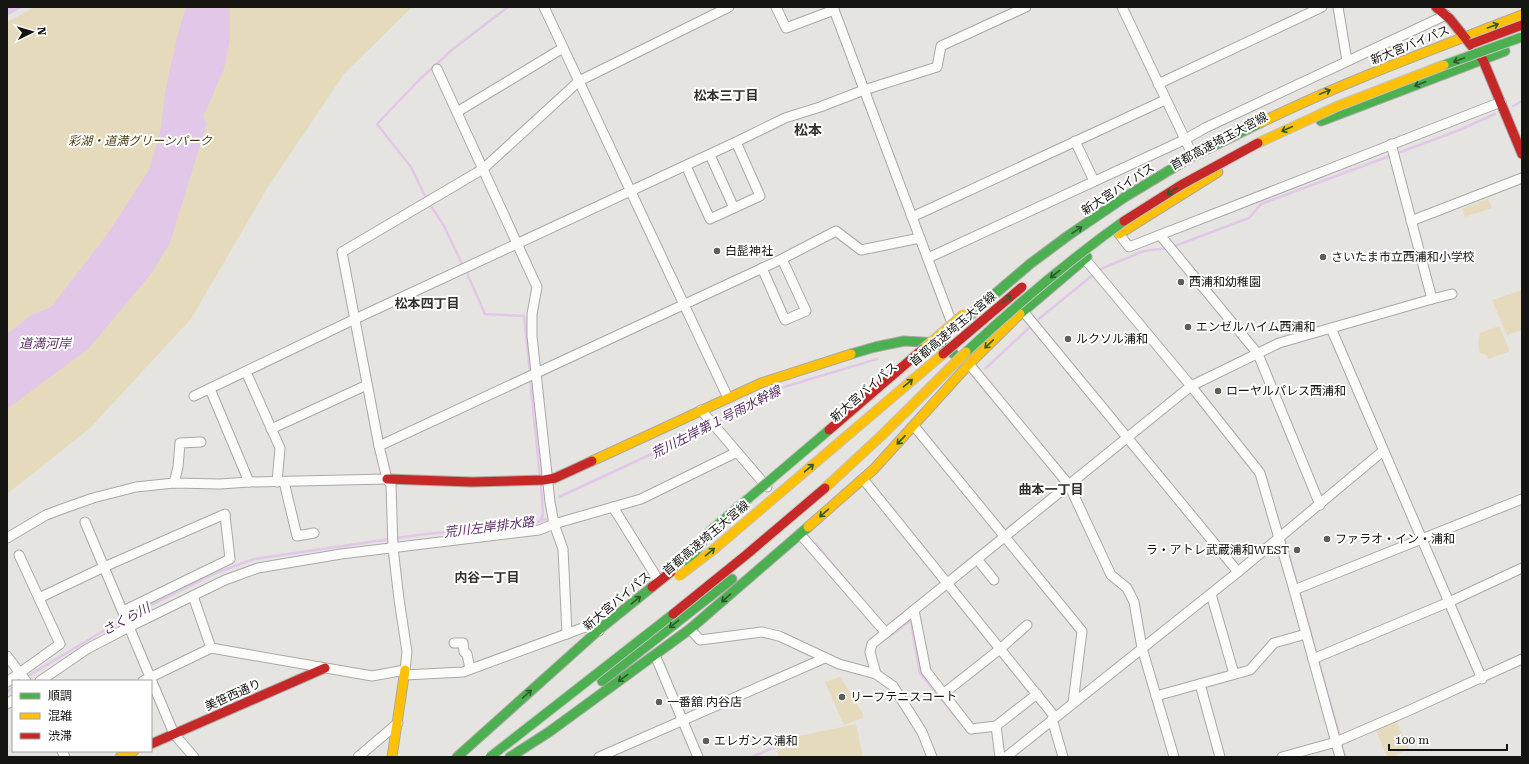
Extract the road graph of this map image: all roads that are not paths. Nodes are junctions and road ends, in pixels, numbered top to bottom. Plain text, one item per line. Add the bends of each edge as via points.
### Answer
1 (544, 7) edge
2 (729, 7) edge
3 (776, 7) edge
4 (1026, 7) edge
5 (1122, 7) edge
6 (1322, 7) edge
7 (1338, 7) edge
8 (1436, 7) edge
9 (834, 8) edge
10 (1446, 15) junction
11 (1522, 15) edge
12 (1522, 25) edge
13 (1464, 36) junction
14 (1522, 37) edge
15 (1522, 45) edge
16 (563, 48) junction
17 (1483, 60) junction
18 (1348, 61) junction
19 (437, 69) dead end
20 (579, 81) junction
21 (1158, 84) junction
22 (864, 90) junction
23 (1165, 100) junction
24 (1500, 102) junction
25 (457, 112) junction
26 (1184, 140) junction
27 (1075, 141) junction
28 (736, 142) junction
29 (1391, 144) junction
30 (1522, 154) edge
31 (710, 155) junction
32 (1193, 156) junction
33 (1211, 157) dead end
34 (686, 166) junction
35 (1193, 167) dead end
36 (483, 169) junction
37 (1522, 178) edge
38 (1094, 181) junction
39 (631, 192) junction
40 (1147, 194) dead end
41 (734, 208) junction
42 (912, 217) junction
43 (1411, 221) junction
44 (1118, 234) junction
45 (1160, 235) junction
46 (920, 238) junction
47 (517, 244) junction
48 (928, 258) junction
49 (782, 259) junction
50 (1085, 259) junction
51 (1030, 264) junction
52 (762, 268) junction
53 (1031, 280) dead end
54 (1452, 294) dead end
55 (1432, 298) junction
56 (684, 304) junction
57 (1023, 311) junction
58 (355, 319) junction
59 (1331, 328) junction
60 (955, 329) junction
61 (904, 341) junction
62 (938, 343) junction
63 (1258, 354) junction
64 (969, 364) junction
65 (906, 371) junction
66 (246, 372) junction
67 (532, 376) junction
68 (367, 385) junction
69 (1191, 386) junction
70 (210, 389) junction
71 (194, 396) dead end
72 (728, 398) junction
73 (701, 410) junction
74 (914, 426) junction
75 (271, 429) junction
76 (1127, 438) junction
77 (201, 442) dead end
78 (379, 446) junction
79 (1383, 451) junction
80 (737, 452) junction
81 (874, 469) junction
82 (387, 479) junction
83 (863, 479) junction
84 (542, 480) junction
85 (249, 482) junction
86 (280, 482) junction
87 (174, 483) junction
88 (1069, 485) junction
89 (769, 489) junction
90 (1522, 499) edge
91 (1320, 505) junction
92 (613, 507) junction
93 (85, 522) dead end
94 (554, 522) junction
95 (791, 529) dead end
96 (314, 533) dead end
97 (800, 534) junction
98 (1005, 537) junction
99 (1279, 537) junction
100 (7, 538) edge
101 (1421, 538) junction
102 (393, 546) junction
103 (19, 555) dead end
104 (977, 559) junction
105 (104, 567) junction
106 (1522, 568) edge
107 (1238, 572) junction
108 (739, 573) dead end
109 (679, 576) junction
110 (994, 580) dead end
111 (659, 581) junction
112 (947, 584) junction
113 (1294, 590) junction
114 (1211, 594) junction
115 (193, 596) junction
116 (39, 598) junction
117 (1449, 602) junction
118 (914, 610) junction
119 (123, 612) junction
120 (129, 625) junction
121 (1027, 625) dead end
122 (690, 629) junction
123 (598, 630) junction
124 (886, 633) junction
125 (567, 634) junction
126 (1306, 634) junction
127 (454, 643) dead end
128 (211, 648) junction
129 (1142, 648) junction
130 (1000, 649) junction
131 (655, 655) junction
132 (7, 656) edge
133 (825, 658) junction
134 (1314, 659) junction
135 (1522, 659) edge
136 (324, 668) junction
137 (470, 669) junction
138 (405, 672) junction
139 (876, 674) junction
140 (1234, 674) junction
141 (22, 676) edge
142 (147, 679) edge
143 (1482, 679) junction
144 (42, 680) edge
145 (7, 682) edge
146 (1200, 684) junction
147 (152, 689) edge
148 (944, 694) junction
149 (1036, 694) junction
150 (1156, 696) junction
151 (1073, 703) junction
152 (1054, 718) junction
153 (682, 720) junction
154 (398, 723) junction
155 (533, 725) junction
156 (996, 726) junction
157 (174, 734) junction
158 (1336, 742) junction
159 (152, 744) edge
160 (132, 752) edge
161 (120, 757) edge
162 (194, 757) edge
163 (358, 757) edge
164 (392, 757) edge
165 (456, 757) edge
166 (467, 757) edge
167 (490, 757) edge
168 (510, 757) edge
169 (599, 757) edge
170 (698, 757) edge
171 (932, 757) edge
172 (1000, 757) edge
173 (1006, 757) edge
174 (1063, 757) edge
175 (1174, 757) edge
176 (1220, 757) edge
177 (1282, 757) edge
178 (1340, 757) edge

1 - 16 street
2 - 20 street
3 - 9 street via 786,28
4 - 22 street via 941,46 937,67
5 - 21 street
6 - 21 street
7 - 18 street
8 - 10 main road
9 - 22 street
10 - 13 main road
10 - 18 street
13 -> 11 main road, 新大宮バイパス
12 - 33 main road, 首都高速埼玉大宮線, bridge via 1323,102
13 - 17 main road
32 -> 13 main road, 新大宮バイパス via 1306,100
14 -> 155 main road, 首都高速埼玉大宮線, bridge via 1382,90 1279,133 1191,180 1115,228 1043,283 996,324 883,435 816,495 721,576
15 - 17 main road
16 - 20 street
16 - 25 street
17 - 24 main road
17 -> 44 main road via 1319,122 1221,170
18 - 26 street
19 - 25 street
20 - 36 street
20 - 39 street
21 - 23 street
22 - 28 street via 785,118
22 - 42 street
23 - 26 street
23 - 27 street
24 - 29 street
24 - 30 main road
25 - 36 street
26 - 32 street
26 - 38 street
27 - 38 street
27 - 42 street
28 - 31 street
28 - 41 street via 760,196
29 - 43 street
29 - 45 street
31 - 34 street
31 - 41 street
51 -> 32 main road, 新大宮バイパス via 1112,206
34 - 39 street
34 - 41 street via 710,219
35 - 40 main road, 首都高速埼玉大宮線
36 - 47 street
36 - 58 street via 342,252
37 - 43 street
38 - 48 street
39 - 47 street
39 - 56 street
42 - 46 street
43 - 55 street
44 - 45 street via 1129,247
44 - 50 main road
45 - 63 street
46 - 48 street
46 - 49 street via 861,250 836,231
47 - 58 street
47 - 67 street via 537,287 532,314
48 - 60 street
49 - 52 street
49 - 52 street via 806,311 785,320
50 - 57 main road
50 - 69 street
51 - 60 main road, 新大宮バイパス
51 - 109 main road, bridge via 1006,276 710,531
52 - 56 street
109 -> 53 main road, 首都高速埼玉大宮線, bridge
54 - 55 street
55 - 59 street
56 - 67 street
56 - 72 street
57 -> 64 main road
57 - 76 street
58 - 66 street
58 - 68 street
59 - 63 street via 1279,343
59 - 79 street
60 - 62 main road, 新大宮バイパス
61 - 62 main road
61 - 65 street via 912,348 914,354
61 - 72 main road via 818,364 761,383
62 - 64 main road
62 - 65 main road, 新大宮バイパス
63 - 69 street
63 - 91 street
64 - 74 main road
64 - 88 street
65 - 89 main road, 新大宮バイパス
66 - 70 street
66 - 75 street
67 - 78 street
67 - 84 street
68 - 75 street
68 - 78 street
69 - 76 street
69 - 99 street via 1260,473
70 - 71 street
70 - 85 street
72 - 73 main road
73 - 80 street
73 - 84 main road via 568,473
74 -> 81 main road
74 - 98 street
75 - 86 street via 280,448
76 - 88 street
76 - 107 street
77 - 87 street via 180,443
78 - 82 street
79 - 91 street
79 - 101 street
80 - 89 street
80 - 92 street via 641,498
81 - 83 main road
81 - 95 main road via 857,473
82 - 84 main road via 472,482
82 - 86 street
82 - 102 street via 391,485
83 -> 97 main road
83 - 112 street
84 - 94 street
85 - 86 street
85 - 87 street via 221,487
86 - 96 street via 297,536
87 - 100 street via 136,487 88,499 46,515
88 - 98 street
88 - 129 street via 1111,575 1127,588 1134,602
89 - 111 main road, 新大宮バイパス
90 - 101 street
91 - 99 street
92 - 94 street
92 - 111 street
93 - 105 street
94 - 102 street via 538,530
94 - 125 street via 563,549
97 -> 122 main road
97 - 124 street
98 - 104 street
98 - 151 street via 1082,631
99 - 107 street
99 - 113 street
101 - 113 street
101 - 117 street
102 - 115 street via 258,568 225,580
102 - 138 street via 407,652
103 - 116 street
104 - 110 street
104 - 112 street
105 - 116 street
105 - 119 street
105 - 119 street via 225,514 230,559
106 - 117 street
107 - 114 street
108 -> 155 main road, bridge via 598,684
109 - 166 main road, 首都高速埼玉大宮線 via 606,635
123 -> 111 main road, 新大宮バイパス
112 - 118 street
112 - 130 street
113 - 126 street
114 - 129 street
114 - 140 street
115 - 120 street
115 - 128 street
116 - 141 street via 60,644
117 - 134 street
117 - 143 street
118 - 124 street
118 - 148 street via 926,671
119 - 120 street
120 - 142 street
120 - 144 street
121 - 130 street
122 - 131 main road
122 - 133 street via 700,640 762,632 780,636
123 - 125 street via 588,626
165 -> 123 main road, 新大宮バイパス
124 - 139 street via 872,644 870,652
125 - 137 street
126 - 134 street
126 - 140 street via 1274,643 1250,670
127 - 137 street via 463,643
128 - 136 street
128 - 142 street
129 - 150 street
129 - 151 street
130 - 148 street
130 - 149 street
131 - 153 street
131 -> 168 main road
132 - 141 street
133 - 139 street
133 - 153 street
134 - 158 street
135 - 143 street
136 - 138 street via 372,676
136 - 157 main road, 美笹西通り
137 - 138 street via 462,672
138 - 154 main road
139 - 171 street via 893,686 922,732
140 - 146 street
141 - 145 street
143 - 158 street
146 - 150 street
146 - 176 street
147 - 157 street
148 - 156 street via 971,729
149 - 152 street
149 - 156 street
150 - 175 street
151 - 152 street
152 - 173 street
152 - 174 street
153 - 169 street
153 - 170 street
154 - 163 street
154 - 164 main road
155 - 167 main road, 首都高速埼玉大宮線, bridge
156 - 172 street
157 - 159 main road, 美笹西通り
157 - 162 street
158 - 177 street
158 - 178 street
160 - 161 main road

